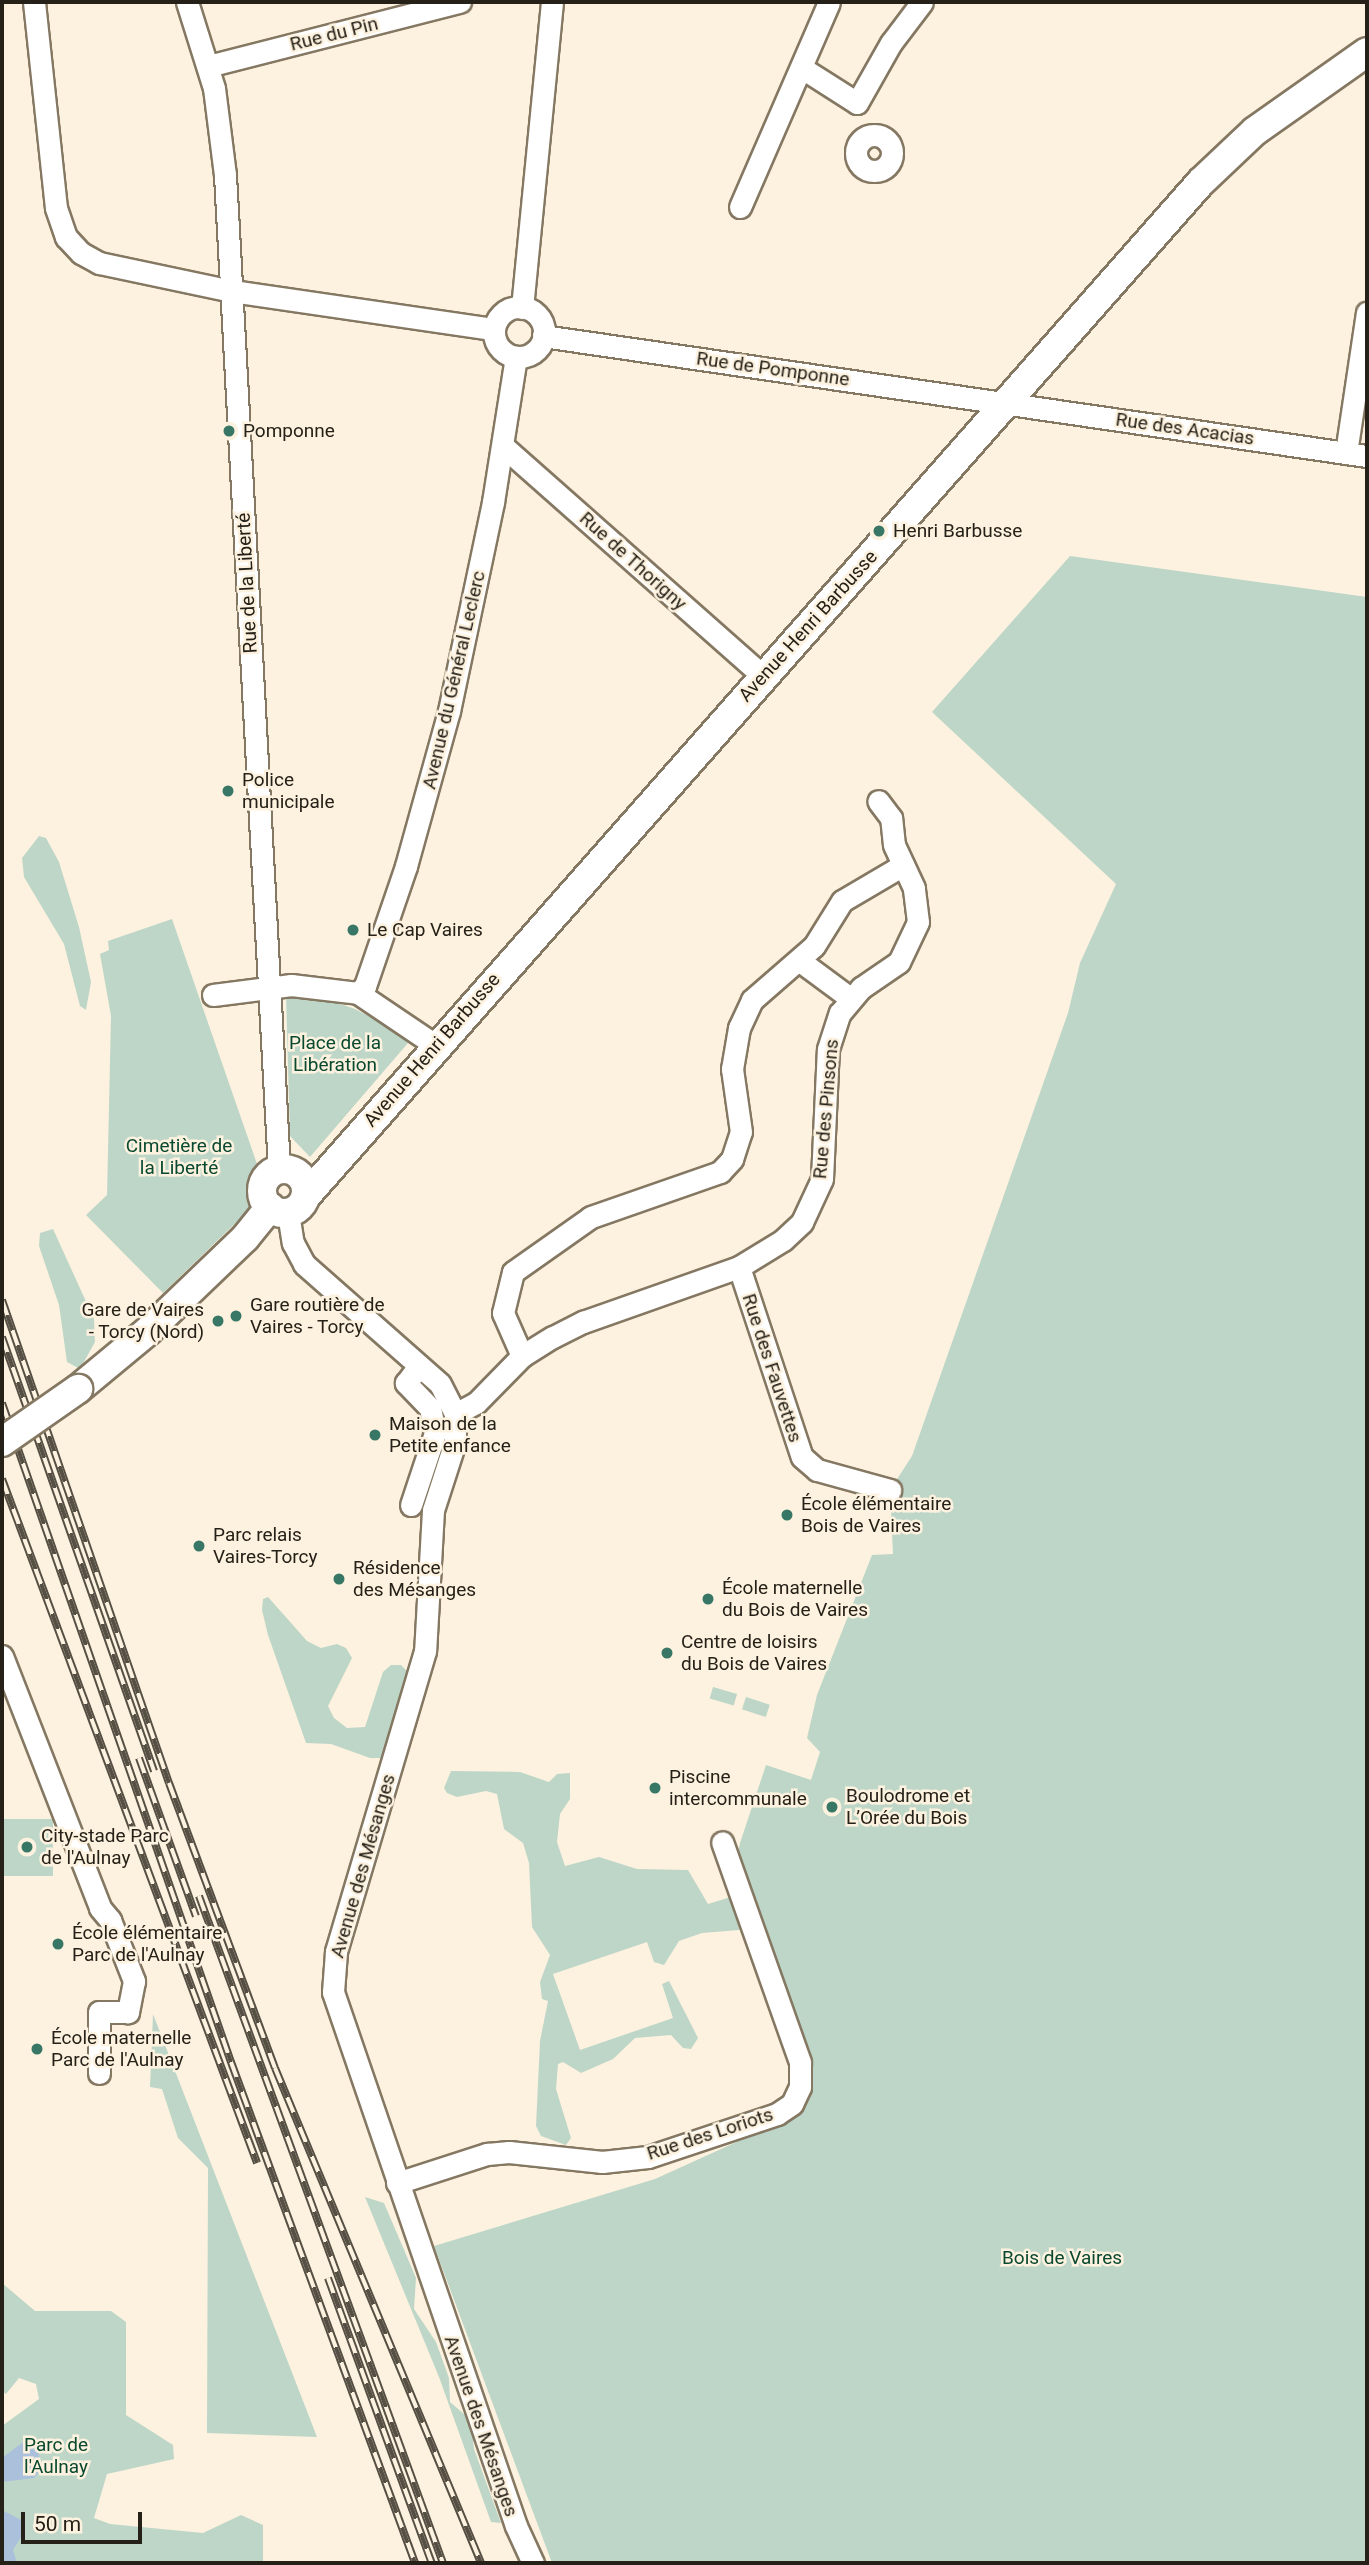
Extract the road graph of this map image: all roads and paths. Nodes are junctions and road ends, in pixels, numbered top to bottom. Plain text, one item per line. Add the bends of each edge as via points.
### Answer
1 (34, 2) edge
2 (187, 2) edge
3 (460, 2) edge
4 (552, 2) edge
5 (829, 2) edge
6 (922, 2) edge
7 (1367, 52) edge
8 (208, 66) junction
9 (803, 68) junction
10 (857, 103) junction
11 (868, 136) dead end
12 (740, 207) dead end
13 (232, 291) junction
14 (522, 308) junction
15 (1367, 313) edge
16 (494, 329) junction
17 (544, 336) junction
18 (516, 357) junction
19 (1003, 403) junction
20 (503, 446) junction
21 (1357, 454) edge
22 (763, 676) junction
23 (878, 801) dead end
24 (902, 865) junction
25 (800, 961) junction
26 (270, 986) junction
27 (358, 993) junction
28 (213, 995) dead end
29 (850, 998) junction
30 (435, 1045) junction
31 (288, 1192) junction
32 (739, 1267) junction
33 (522, 1356) junction
34 (413, 1375) junction
35 (455, 1414) junction
36 (2, 1442) edge
37 (890, 1490) dead end
38 (411, 1506) dead end
39 (2, 1656) edge
40 (722, 1842) dead end
41 (99, 2073) dead end
42 (397, 2183) junction
43 (533, 2563) edge

1 - 13 street via 56,208 66,237 99,263
2 - 8 street, Rue de la Liberté
3 - 8 street, Rue du Pin
4 - 14 street
5 - 9 street
6 - 10 street via 891,43
7 - 19 main road, Avenue Henri Barbusse via 1235,148
8 - 13 street, Rue de la Liberté via 222,138
9 - 10 street
9 - 12 street
10 - 11 street
13 - 16 street
13 - 26 street, Rue de la Liberté
14 - 16 street via 501,315
14 - 17 street via 536,314
15 - 21 street
16 - 18 street via 500,349
17 - 18 street via 535,351
17 - 19 street, Rue de Pomponne
18 - 20 street, Avenue du Général Leclerc
19 - 21 street, Rue des Acacias
19 - 22 main road, Avenue Henri Barbusse
20 - 22 street, Rue de Thorigny
20 - 27 street, Avenue du Général Leclerc via 441,742 371,972
22 - 30 main road, Avenue Henri Barbusse
23 - 24 street via 891,818
24 - 25 street via 842,901
24 - 29 street via 918,905 914,938 899,962
25 - 29 street
25 - 33 street via 762,988 739,1028 732,1069 741,1132 732,1159 720,1172 591,1217 524,1261 507,1283 503,1313
26 - 27 street
26 - 28 street
26 - 31 street, Rue de la Liberté
27 - 30 street
29 - 32 street, Rue des Pinsons via 828,1049 824,1159 815,1202 783,1240
30 - 31 main road, Avenue Henri Barbusse via 331,1166
31 - 34 street via 293,1244 304,1264
31 - 36 main road, bridge via 148,1331
32 - 33 street, Rue des Pinsons via 583,1322
32 - 37 street, Rue des Fauvettes via 802,1457 817,1470
33 - 35 street, Rue des Pinsons via 476,1403
34 - 35 street via 440,1384
34 - 38 street via 430,1408 435,1433
35 - 42 street, Avenue des Mésanges via 455,1442 433,1510 425,1651 335,1952 332,1977 337,2007
39 - 41 street via 100,1908 110,1920 135,1982 128,2012 99,2012
40 - 42 street, Rue des Loriots via 800,2062 800,2087 792,2104 776,2114 648,2157 602,2162 509,2152 487,2154
42 - 43 street, Avenue des Mésanges via 516,2526

